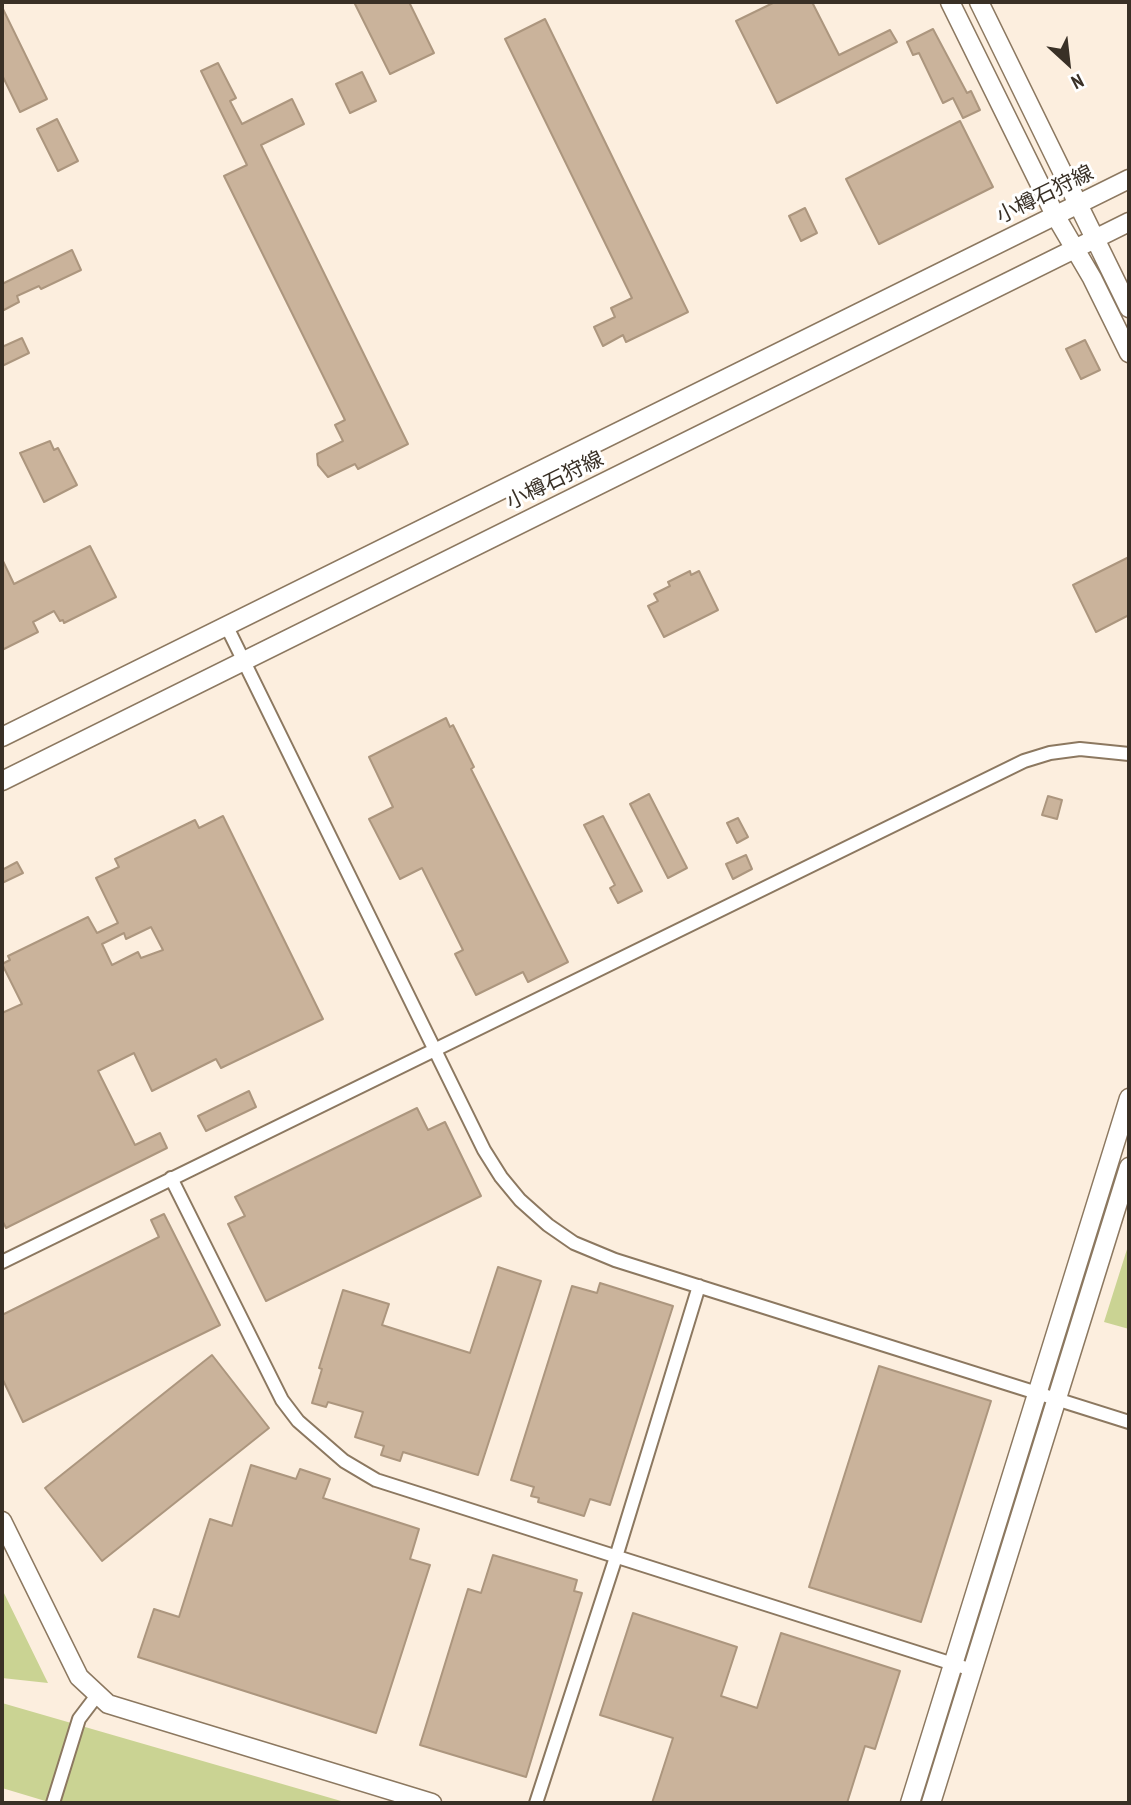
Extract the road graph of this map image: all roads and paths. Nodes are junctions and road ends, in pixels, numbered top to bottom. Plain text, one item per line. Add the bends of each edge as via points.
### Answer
1 (950, 2) edge
2 (979, 2) edge
3 (1129, 179) edge
4 (1079, 204) junction
5 (1055, 215) junction
6 (1129, 222) edge
7 (1097, 239) junction
8 (1074, 250) junction
9 (1129, 308) edge
10 (1129, 353) edge
11 (226, 625) junction
12 (245, 661) junction
13 (2, 737) edge
14 (1129, 754) edge
15 (2, 781) edge
16 (435, 1048) junction
17 (1129, 1098) edge
18 (1129, 1167) edge
19 (171, 1178) junction
20 (2, 1262) edge
21 (699, 1286) junction
22 (1037, 1393) junction
23 (1057, 1399) junction
24 (1129, 1422) edge
25 (2, 1521) edge
26 (616, 1557) junction
27 (953, 1664) junction
28 (972, 1670) junction
29 (98, 1694) junction
30 (53, 1803) edge
31 (432, 1803) edge
32 (536, 1803) edge
33 (910, 1803) edge
34 (931, 1803) edge

1 - 5 street
2 - 4 street
3 - 4 street, 小樽石狩線
4 - 5 street, 小樽石狩線
4 - 7 street
5 - 8 street
5 - 11 street, 小樽石狩線
6 - 7 street, 小樽石狩線
7 - 8 street, 小樽石狩線
7 - 9 street
8 - 10 street
8 - 12 street, 小樽石狩線
11 - 12 street
11 - 13 street, 小樽石狩線
12 - 15 street, 小樽石狩線
12 - 16 street
14 - 16 street via 1080,750 1024,761
16 - 19 street
16 - 21 street via 484,1150 520,1200 574,1243
17 - 22 street
18 - 23 street
19 - 20 street
19 - 26 street via 282,1401 321,1443 376,1480
21 - 22 street
21 - 26 street
22 - 23 street
22 - 27 street
23 - 24 street
23 - 28 street
25 - 29 street via 79,1676
26 - 27 street
26 - 32 street
27 - 28 street
27 - 33 street
28 - 34 street
29 - 30 street via 79,1719
29 - 31 street via 108,1704

